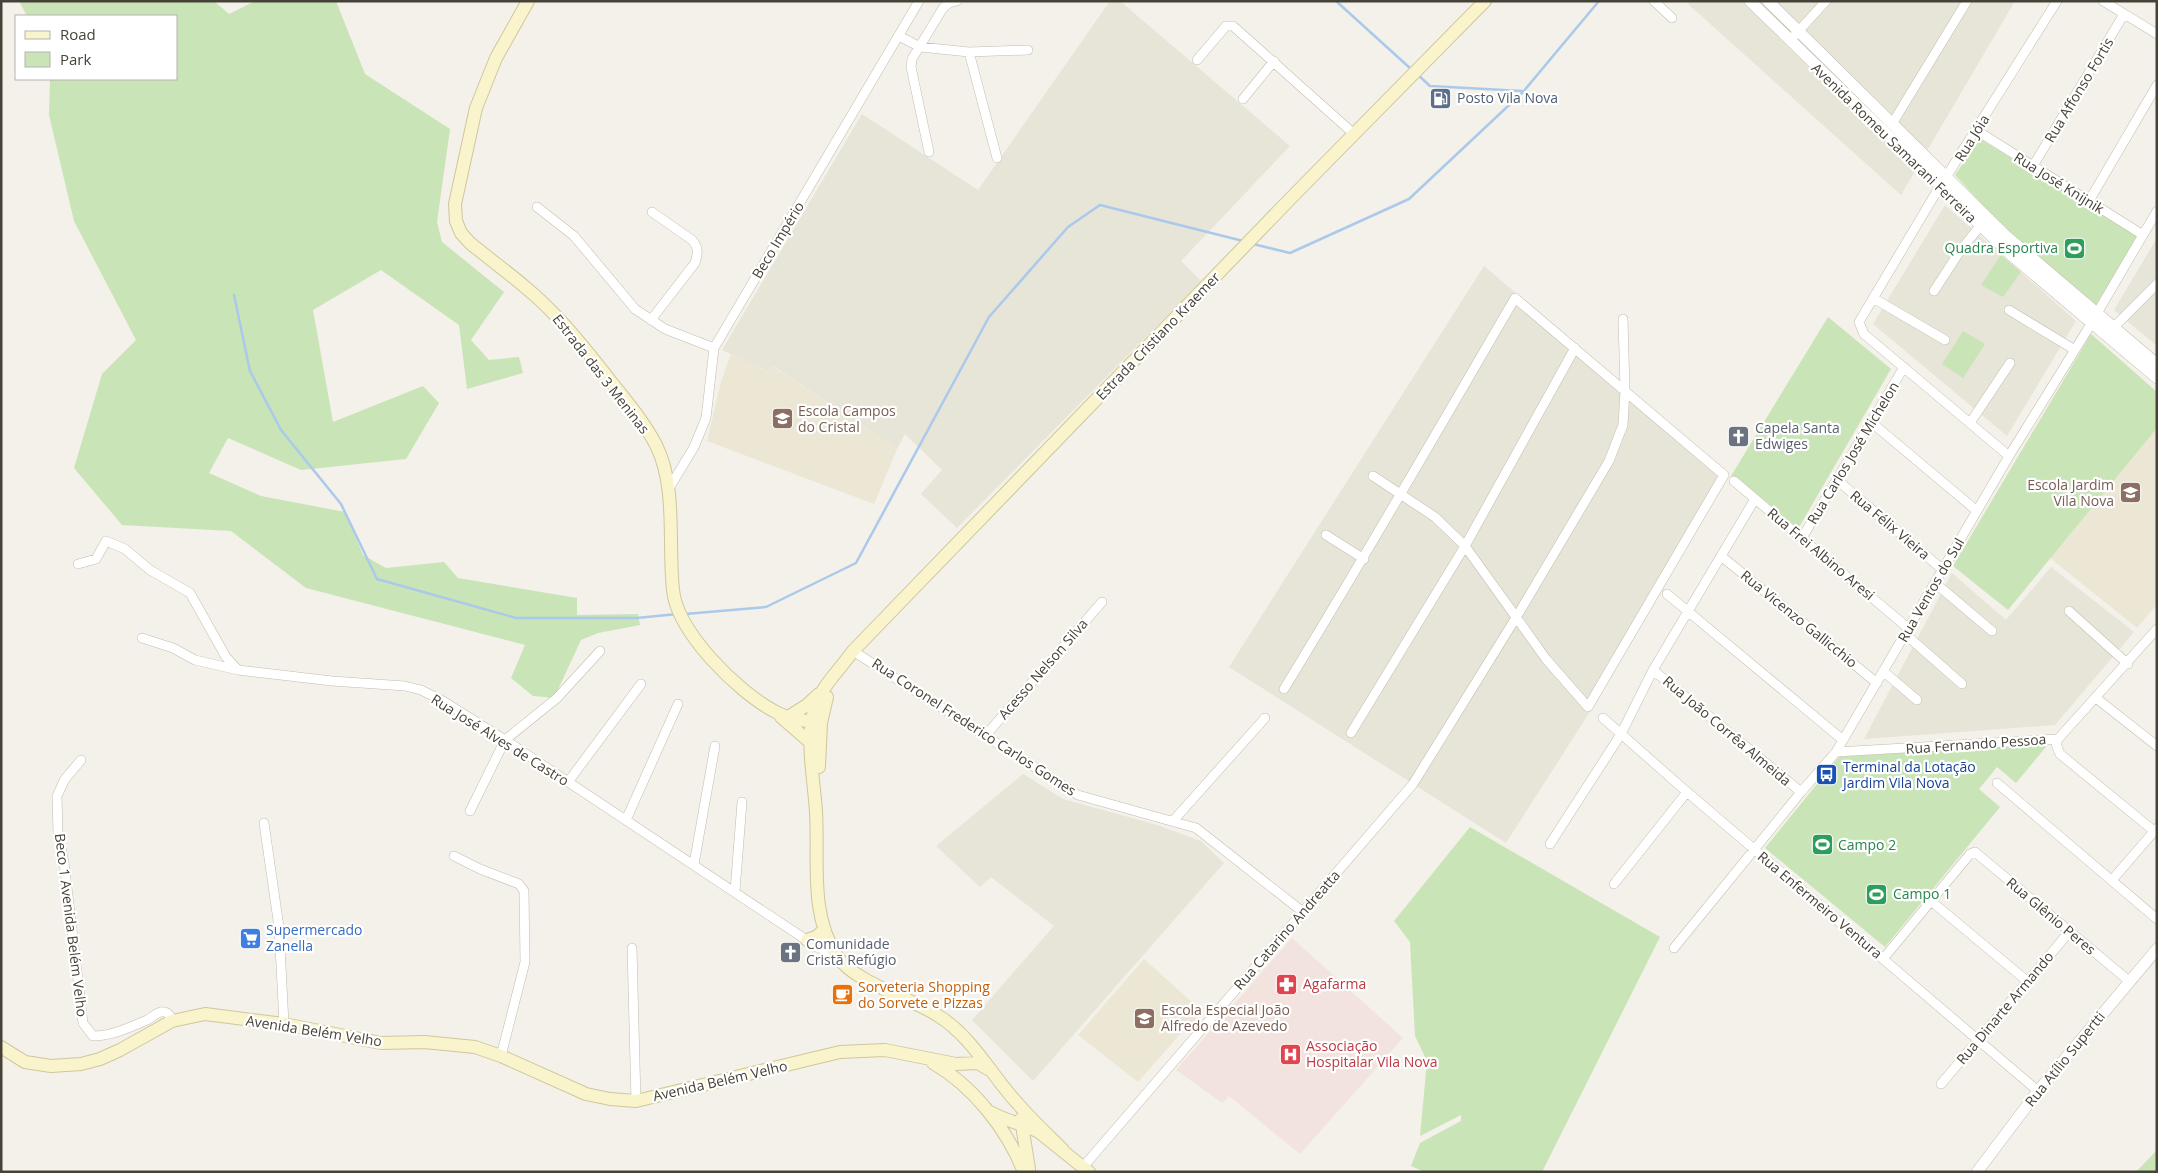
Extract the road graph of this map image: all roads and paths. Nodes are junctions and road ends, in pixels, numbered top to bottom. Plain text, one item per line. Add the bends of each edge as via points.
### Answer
1 (528, 1) edge
2 (919, 1) edge
3 (957, 1) edge
4 (1486, 1) edge
5 (1654, 1) edge
6 (1750, 1) edge
7 (1768, 1) edge
8 (1826, 1) edge
9 (1966, 1) edge
10 (2056, 1) edge
11 (2103, 1) edge
12 (2124, 14) junction
13 (1672, 18) dead end
14 (1799, 31) junction
15 (2157, 34) edge
16 (899, 36) junction
17 (1789, 40) junction
18 (920, 47) junction
19 (1028, 50) dead end
20 (969, 52) junction
21 (1197, 60) dead end
22 (1274, 61) junction
23 (2157, 85) edge
24 (1243, 99) dead end
25 (1892, 124) junction
26 (1976, 130) junction
27 (1354, 134) junction
28 (929, 152) dead end
29 (997, 158) dead end
30 (2033, 166) junction
31 (1947, 177) junction
32 (1940, 187) junction
33 (2089, 201) junction
34 (537, 207) dead end
35 (2157, 211) edge
36 (652, 212) dead end
37 (1980, 226) junction
38 (2143, 235) junction
39 (2157, 284) edge
40 (1934, 291) dead end
41 (1873, 298) junction
42 (2009, 310) dead end
43 (2094, 318) junction
44 (1623, 319) dead end
45 (651, 320) junction
46 (2113, 328) junction
47 (1945, 340) dead end
48 (714, 348) junction
49 (1576, 348) junction
50 (2075, 350) junction
51 (2010, 363) dead end
52 (2151, 364) edge
53 (1904, 367) junction
54 (2157, 378) edge
55 (1625, 390) junction
56 (1871, 422) junction
57 (1970, 423) junction
58 (2009, 456) junction
59 (1373, 476) dead end
60 (1837, 480) junction
61 (1734, 481) dead end
62 (668, 490) junction
63 (1401, 495) junction
64 (1755, 499) junction
65 (1977, 511) junction
66 (1326, 535) dead end
67 (1802, 538) junction
68 (1465, 546) junction
69 (1721, 556) junction
70 (1364, 558) junction
71 (78, 564) dead end
72 (1943, 570) junction
73 (1935, 582) junction
74 (1667, 594) dead end
75 (1102, 602) dead end
76 (1688, 611) junction
77 (2069, 611) dead end
78 (1517, 616) junction
79 (1992, 630) dead end
80 (1906, 631) junction
81 (2155, 634) edge
82 (142, 638) dead end
83 (600, 651) dead end
84 (853, 651) junction
85 (2128, 664) junction
86 (238, 670) junction
87 (1654, 670) junction
88 (1883, 671) junction
89 (836, 675) junction
90 (1877, 683) junction
91 (641, 684) dead end
92 (1962, 684) dead end
93 (1284, 689) dead end
94 (822, 690) junction
95 (2096, 698) junction
96 (1917, 700) dead end
97 (678, 704) dead end
98 (775, 712) junction
99 (788, 717) junction
100 (1266, 718) dead end
101 (1603, 718) dead end
102 (816, 722) junction
103 (1351, 733) dead end
104 (1621, 734) junction
105 (985, 736) junction
106 (2058, 739) junction
107 (505, 740) junction
108 (1843, 740) junction
109 (811, 743) junction
110 (715, 746) dead end
111 (2157, 746) edge
112 (1836, 752) junction
113 (81, 760) dead end
114 (568, 782) junction
115 (1997, 783) dead end
116 (1687, 792) junction
117 (1801, 792) junction
118 (742, 802) dead end
119 (470, 812) dead end
120 (816, 814) junction
121 (626, 820) junction
122 (1173, 821) junction
123 (264, 823) dead end
124 (2156, 829) edge
125 (1550, 844) dead end
126 (1754, 850) junction
127 (454, 856) dead end
128 (694, 864) junction
129 (2112, 880) junction
130 (1614, 884) dead end
131 (736, 891) junction
132 (1931, 901) junction
133 (1303, 912) junction
134 (2157, 919) edge
135 (824, 930) junction
136 (2070, 931) junction
137 (807, 940) junction
138 (632, 948) dead end
139 (1674, 948) dead end
140 (833, 949) junction
141 (2157, 949) edge
142 (1883, 959) junction
143 (2027, 981) junction
144 (2129, 982) junction
145 (172, 1022) junction
146 (284, 1024) junction
147 (1979, 1041) junction
148 (969, 1042) junction
149 (1, 1047) edge
150 (501, 1056) junction
151 (925, 1058) junction
152 (966, 1064) junction
153 (990, 1071) junction
154 (1942, 1084) dead end
155 (968, 1089) junction
156 (2038, 1091) junction
157 (636, 1101) junction
158 (1018, 1105) junction
159 (986, 1110) junction
160 (1022, 1125) junction
161 (1063, 1150) junction
162 (1086, 1169) edge
163 (1024, 1172) edge
164 (1029, 1172) edge
165 (1977, 1172) edge

1 - 62 main road, Estrada das 3 Meninas via 496,58 476,108 456,204 456,221 470,244 554,313 600,367 657,446
2 - 16 street, Beco Império
3 - 18 street via 943,8
4 - 27 main road, Estrada Cristiano Kraemer
5 - 13 street
6 - 17 street, Avenida Romeu Samarani Ferreira
7 - 14 street, Avenida Romeu Samarani Ferreira
8 - 14 street
9 - 25 street
10 - 26 street, Rua Jóia
11 - 12 street
12 - 15 street
12 - 30 street, Rua Affonso Fortis
14 - 17 street
14 - 25 street, Avenida Romeu Samarani Ferreira
16 - 18 street
16 - 48 street, Beco Império
17 - 32 street, Avenida Romeu Samarani Ferreira
18 - 20 street
18 - 28 street via 911,67
19 - 20 street
20 - 29 street
21 - 22 street via 1230,25
22 - 24 street
22 - 27 street
23 - 33 street
25 - 31 street, Avenida Romeu Samarani Ferreira
26 - 30 street, Rua José Knijnik
26 - 31 street, Rua Jóia
27 - 84 main road, Estrada Cristiano Kraemer
30 - 33 street, Rua José Knijnik
31 - 32 street, Rua Jóia
31 - 43 street, Avenida Romeu Samarani Ferreira
32 - 37 street, Avenida Romeu Samarani Ferreira
32 - 41 street, Rua Jóia
33 - 38 street, Rua José Knijnik
34 - 45 street via 574,236 635,309
35 - 38 street, Rua Ventos do Sul
36 - 45 street via 692,240 698,252 694,263
37 - 40 street
37 - 43 street, Avenida Romeu Samarani Ferreira via 2010,254
38 - 43 street, Rua Ventos do Sul
39 - 46 street
41 - 47 street
41 - 53 street, Rua Jóia via 1860,318 1860,326 1864,334
42 - 50 street
43 - 46 street, Avenida Romeu Samarani Ferreira
43 - 50 street, Rua Ventos do Sul
43 - 52 street, Avenida Romeu Samarani Ferreira
44 - 55 street, Rua Catarino Andreatta
45 - 48 street via 665,329
46 - 52 street, Avenida Romeu Samarani Ferreira
48 - 62 street, Beco Império via 706,418 694,447
49 - 55 street
49 - 63 street via 1515,298
49 - 68 street
50 - 58 street, Rua Ventos do Sul
51 - 57 street
52 - 54 street, Avenida Romeu Samarani Ferreira
53 - 56 street, Rua Carlos José Michelon
53 - 57 street
55 - 78 street, Rua Catarino Andreatta via 1623,425 1609,461
55 - 78 street via 1724,475 1588,707 1546,659
56 - 60 street, Rua Carlos José Michelon
56 - 65 street
57 - 58 street
58 - 65 street, Rua Ventos do Sul
59 - 63 street
60 - 67 street, Rua Carlos José Michelon
60 - 72 street, Rua Félix Vieira
61 - 64 street, Rua Frei Albino Aresi
62 - 98 main road, Estrada das 3 Meninas via 673,592 686,627 745,693
63 - 68 street via 1435,517
63 - 70 street
64 - 67 street, Rua Frei Albino Aresi
64 - 69 street
65 - 72 street, Rua Ventos do Sul
66 - 70 street
67 - 80 street, Rua Frei Albino Aresi
68 - 78 street
68 - 103 street
69 - 76 street
69 - 90 street, Rua Vicenzo Gallicchio
70 - 93 street
71 - 86 street via 96,559 108,540 190,593 226,657
72 - 73 street, Rua Ventos do Sul
73 - 79 street
73 - 80 street, Rua Ventos do Sul
74 - 76 street
75 - 105 street, Acesso Nelson Silva
76 - 87 street
76 - 108 street
77 - 85 street
78 - 133 street, Rua Catarino Andreatta via 1413,784
80 - 88 street, Rua Ventos do Sul
80 - 92 street, Rua Frei Albino Aresi
81 - 85 street, Rua Fernando Pessoa
82 - 86 street, Rua José Alves de Castro via 173,648 195,660
83 - 107 street via 557,698
84 - 89 main road, Estrada Cristiano Kraemer
84 - 105 street, Rua Coronel Frederico Carlos Gomes
85 - 95 street, Rua Fernando Pessoa
86 - 107 street, Rua José Alves de Castro via 421,690
87 - 104 street
87 - 117 street, Rua João Corrêa Almeida
88 - 90 street, Rua Ventos do Sul
88 - 96 street
89 - 94 main road, Estrada Cristiano Kraemer
89 - 102 main road, Estrada Cristiano Kraemer
90 - 108 street, Rua Ventos do Sul
91 - 114 street
94 - 99 main road
94 - 102 main road, Estrada Cristiano Kraemer via 816,705
95 - 106 street, Rua Fernando Pessoa
95 - 111 street
97 - 121 street
98 - 99 main road, Estrada das 3 Meninas
98 - 109 main road
99 - 102 main road, Estrada das 3 Meninas
100 - 122 street
101 - 104 street, Rua Enfermeiro Ventura
102 - 109 main road, Estrada Cristiano Kraemer
102 - 120 main road, Estrada Cristiano Kraemer
104 - 116 street, Rua Enfermeiro Ventura
104 - 125 street
105 - 122 street, Rua Coronel Frederico Carlos Gomes via 1078,794
106 - 112 street, Rua Fernando Pessoa
106 - 124 street via 2056,744 2060,754
107 - 114 street, Rua José Alves de Castro
107 - 119 street
108 - 112 street, Rua Ventos do Sul
109 - 120 main road, Estrada Cristiano Kraemer
110 - 128 street
112 - 117 street, Rua Ventos do Sul
113 - 145 street, Beco 1 Avenida Belém Velho via 65,779 57,796 58,833 83,1023 93,1036 102,1036 148,1020 160,1012 171,1017
114 - 121 street, Rua José Alves de Castro
115 - 129 street
116 - 126 street, Rua Enfermeiro Ventura
116 - 130 street
117 - 126 street, Rua Ventos do Sul
118 - 131 street
120 - 135 main road, Estrada Cristiano Kraemer via 817,890
121 - 128 street, Rua José Alves de Castro
122 - 133 street, Rua Coronel Frederico Carlos Gomes via 1196,828
123 - 146 street via 279,927
124 - 129 street
126 - 139 street, Rua Ventos do Sul
126 - 142 street, Rua Enfermeiro Ventura
127 - 150 street via 519,884 524,891 525,962
128 - 131 street, Rua José Alves de Castro
129 - 134 street
131 - 137 street, Rua José Alves de Castro
132 - 136 street, Rua Glênio Peres via 1973,852
132 - 142 street
132 - 143 street
133 - 162 street, Rua Catarino Andreatta via 1205,1023
135 - 137 main road
135 - 140 main road, Estrada Cristiano Kraemer
136 - 143 street, Rua Dinarte Armando
136 - 144 street, Rua Glênio Peres
137 - 140 street, Rua José Alves de Castro
138 - 157 street
140 - 148 main road, Estrada Cristiano Kraemer via 854,972 938,1015
141 - 144 street, Rua Atílio Supertti
142 - 147 street, Rua Enfermeiro Ventura
143 - 147 street, Rua Dinarte Armando
144 - 156 street, Rua Atílio Supertti
145 - 146 main road, Avenida Belém Velho via 205,1014
145 - 149 main road, Avenida Belém Velho via 120,1050 81,1064 51,1066 25,1062
146 - 150 main road, Avenida Belém Velho via 381,1043 424,1042 475,1047
147 - 154 street, Rua Dinarte Armando
147 - 156 street, Rua Enfermeiro Ventura
148 - 152 main road
148 - 153 main road, Estrada Cristiano Kraemer
150 - 157 main road, Avenida Belém Velho via 586,1094
151 - 152 main road, Avenida Belém Velho
151 - 155 main road, Avenida Belém Velho
151 - 157 main road, Avenida Belém Velho via 885,1050 840,1052
152 - 153 main road, Avenida Belém Velho via 978,1063
152 - 155 main road via 964,1079
153 - 158 main road, Estrada Cristiano Kraemer
155 - 159 main road, Avenida Belém Velho
156 - 165 street, Rua Atílio Supertti
158 - 160 main road
158 - 161 main road, Estrada Cristiano Kraemer
159 - 160 main road
159 - 163 main road, Avenida Belém Velho via 1010,1142
160 - 161 main road via 1039,1132
160 - 164 main road
161 - 162 main road

